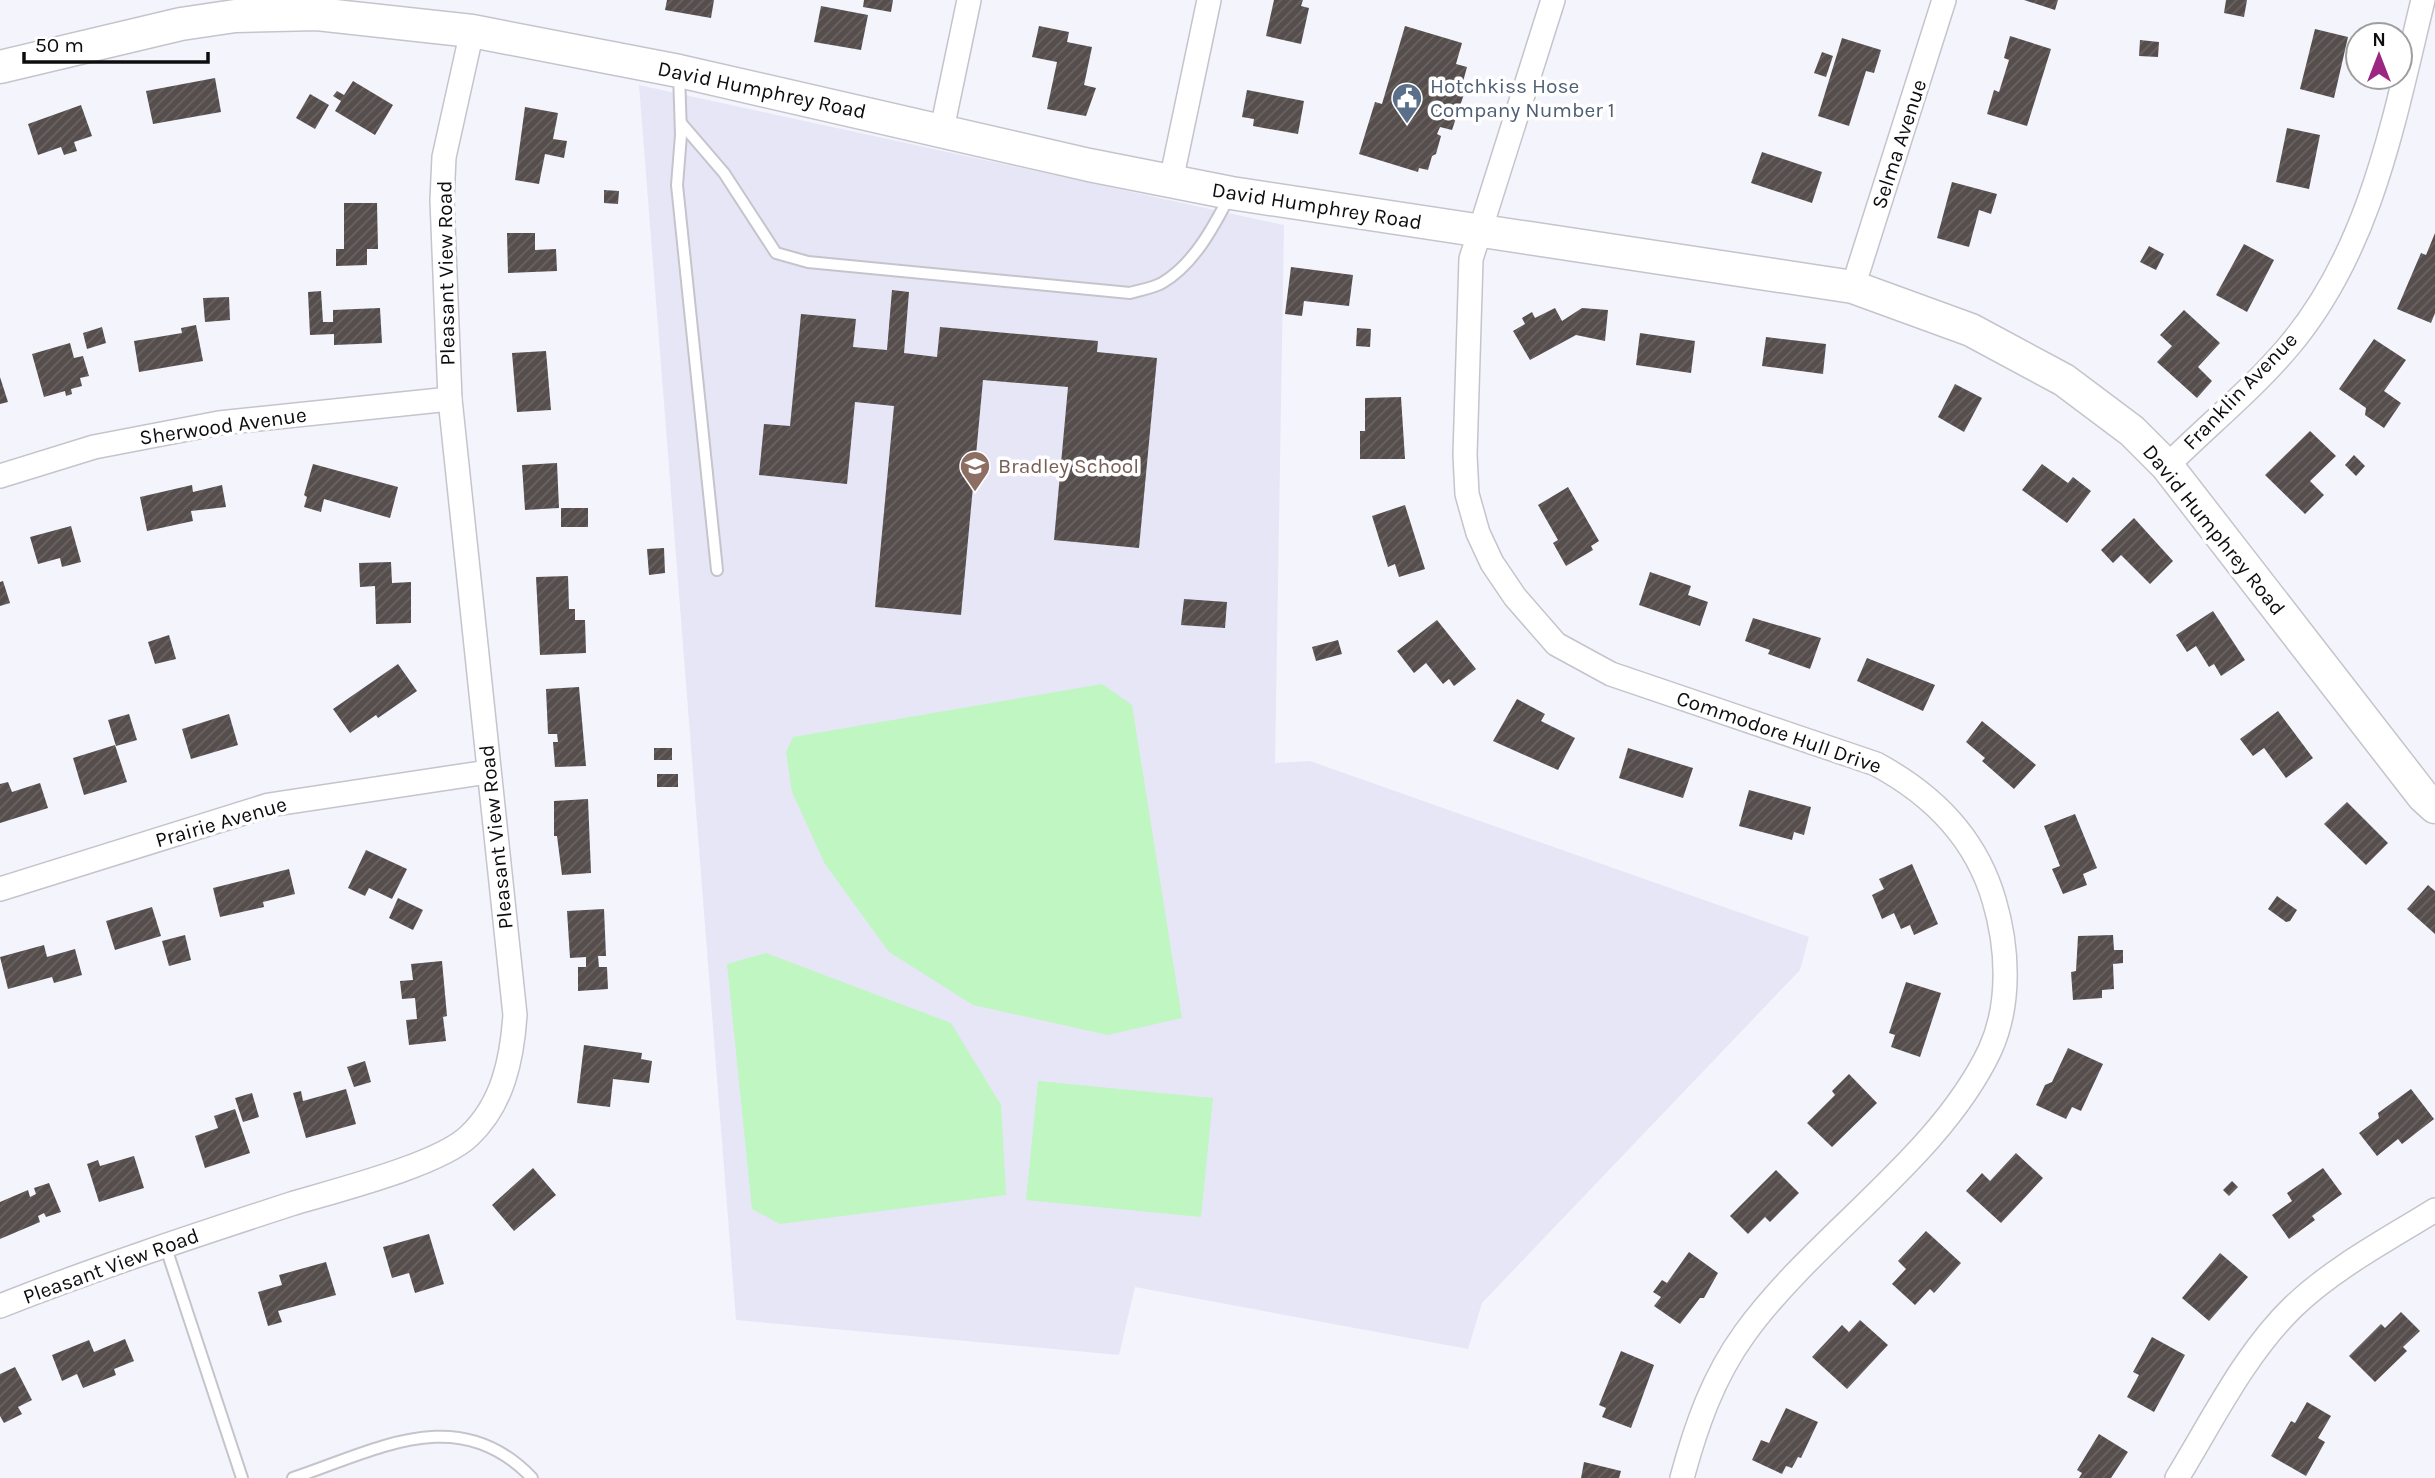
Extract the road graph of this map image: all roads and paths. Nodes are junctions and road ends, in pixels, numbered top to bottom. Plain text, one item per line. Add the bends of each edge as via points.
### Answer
1 (969, 0) edge
2 (1209, 0) edge
3 (1553, 0) edge
4 (1944, 0) edge
5 (2423, 0) edge
6 (472, 32) junction
7 (0, 66) edge
8 (679, 71) junction
9 (681, 123) junction
10 (942, 129) junction
11 (1171, 181) junction
12 (1231, 193) junction
13 (1480, 232) junction
14 (1853, 287) junction
15 (450, 399) junction
16 (2167, 466) junction
17 (0, 476) edge
18 (717, 570) dead end
19 (488, 772) junction
20 (2431, 796) edge
21 (0, 888) edge
22 (2435, 1210) edge
23 (165, 1245) junction
24 (0, 1306) edge
25 (242, 1478) edge
26 (293, 1478) edge
27 (532, 1478) edge
28 (1682, 1478) edge
29 (2177, 1478) edge

1 - 10 street
2 - 11 street
3 - 13 street, Commodore Hull Drive
4 - 14 street, Selma Avenue
5 - 16 street, Franklin Avenue via 2384,163 2342,266 2290,345
6 - 7 street, David Humphrey Road via 317,14 236,16 181,24
6 - 8 street, David Humphrey Road
6 - 15 street, Pleasant View Road via 444,157
8 - 9 lane
8 - 10 street, David Humphrey Road
9 - 12 lane via 724,173 776,253 808,262 1130,293 1161,284 1187,262 1214,227
9 - 18 lane via 677,185
10 - 11 street, David Humphrey Road
11 - 12 street, David Humphrey Road
12 - 13 street, David Humphrey Road
13 - 14 street, David Humphrey Road
13 - 28 street, Commodore Hull Drive via 1471,259 1467,495 1487,553 1515,597 1556,644 1611,674 1876,764 1906,780 1958,829 1973,852 1992,894 2004,945 1999,1023 1991,1049 1971,1084 1946,1120 1746,1332 1714,1382
14 - 16 street, David Humphrey Road via 1971,330 2064,380 2132,431
15 - 17 street, Sherwood Avenue via 219,423 94,447
15 - 19 street, Pleasant View Road
16 - 20 street, David Humphrey Road
19 - 21 street, Prairie Avenue via 269,805
19 - 23 street, Pleasant View Road via 515,1015 506,1076 484,1118 469,1137 401,1169
22 - 29 street via 2335,1273 2294,1307 2248,1363
23 - 24 street, Pleasant View Road
23 - 25 lane
26 - 27 lane via 411,1438 446,1435 483,1441

